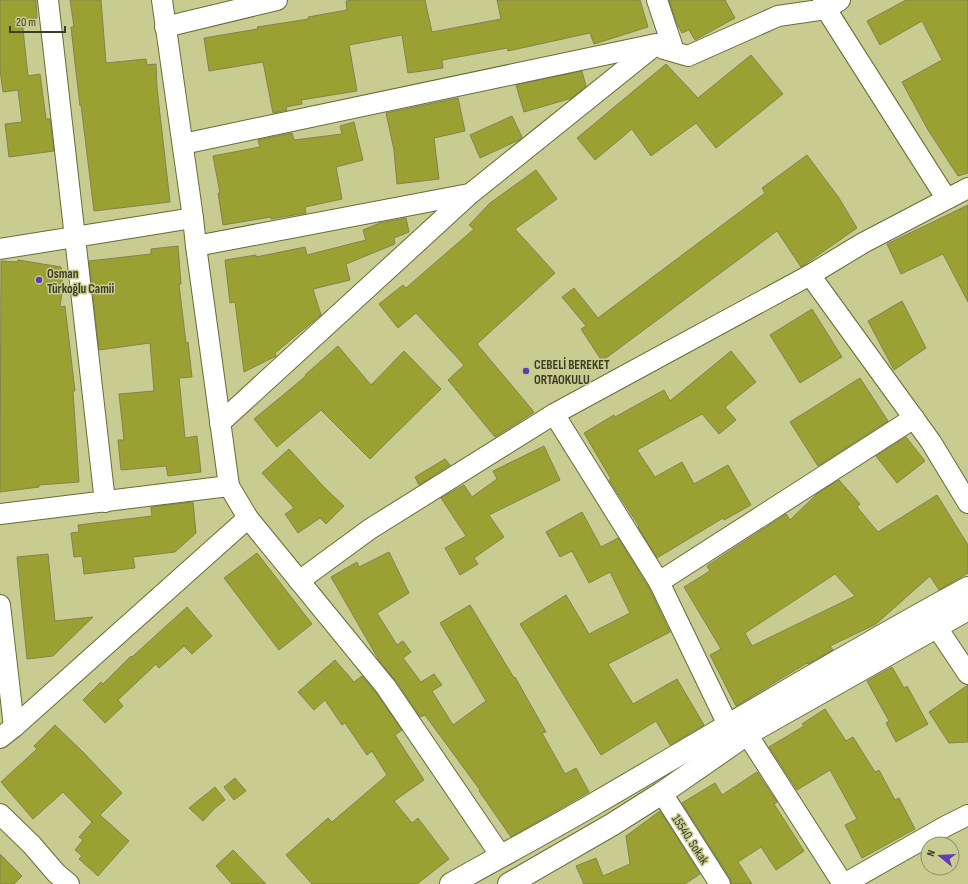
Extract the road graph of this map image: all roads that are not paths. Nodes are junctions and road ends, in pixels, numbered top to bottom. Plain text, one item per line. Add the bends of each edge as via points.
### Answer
1 (48, 0) edge
2 (162, 0) edge
3 (277, 0) edge
4 (657, 0) edge
5 (830, 3) edge
6 (166, 27) junction
7 (665, 48) junction
8 (183, 144) junction
9 (968, 188) edge
10 (470, 194) junction
11 (946, 198) junction
12 (193, 218) junction
13 (74, 237) junction
14 (196, 246) junction
15 (0, 249) edge
16 (810, 275) junction
17 (554, 414) junction
18 (914, 418) junction
19 (220, 422) junction
20 (229, 486) junction
21 (106, 502) junction
22 (968, 503) edge
23 (0, 514) edge
24 (248, 518) junction
25 (299, 581) junction
26 (659, 582) junction
27 (968, 588) edge
28 (0, 605) edge
29 (968, 609) edge
30 (927, 621) junction
31 (968, 674) edge
32 (738, 729) junction
33 (7, 732) edge
34 (662, 793) junction
35 (595, 804) junction
36 (0, 814) edge
37 (968, 815) edge
38 (613, 824) junction
39 (501, 856) junction
40 (56, 880) edge
41 (451, 884) edge
42 (509, 884) edge
43 (720, 884) edge
44 (844, 884) edge

1 - 13 street
2 - 6 street
3 - 6 street
4 - 7 street
5 - 7 street via 778,16 688,56
5 - 11 street
6 - 8 street
7 - 8 street
7 - 10 street
8 - 12 street
9 - 11 street
10 - 14 street
10 - 19 street
11 - 16 street
12 - 13 street
12 - 14 street
13 - 15 street
13 - 21 street
14 - 19 street
16 - 17 street
16 - 18 street
17 - 25 street via 370,529
17 - 26 street
18 - 22 street
18 - 26 street
19 - 20 street
20 - 21 street
20 - 24 street
21 - 23 street
24 - 25 street
24 - 33 street
25 - 39 street via 386,687
26 - 32 street
27 - 30 main road
28 - 33 street
29 - 30 main road
30 - 31 street
30 - 32 main road
32 - 34 main road
32 - 35 main road
32 - 44 street
34 - 38 main road
34 - 43 street, 15540. Sokak
35 - 38 main road
35 - 39 main road
36 - 40 street via 32,845
37 - 44 street
38 - 42 main road
39 - 41 main road

